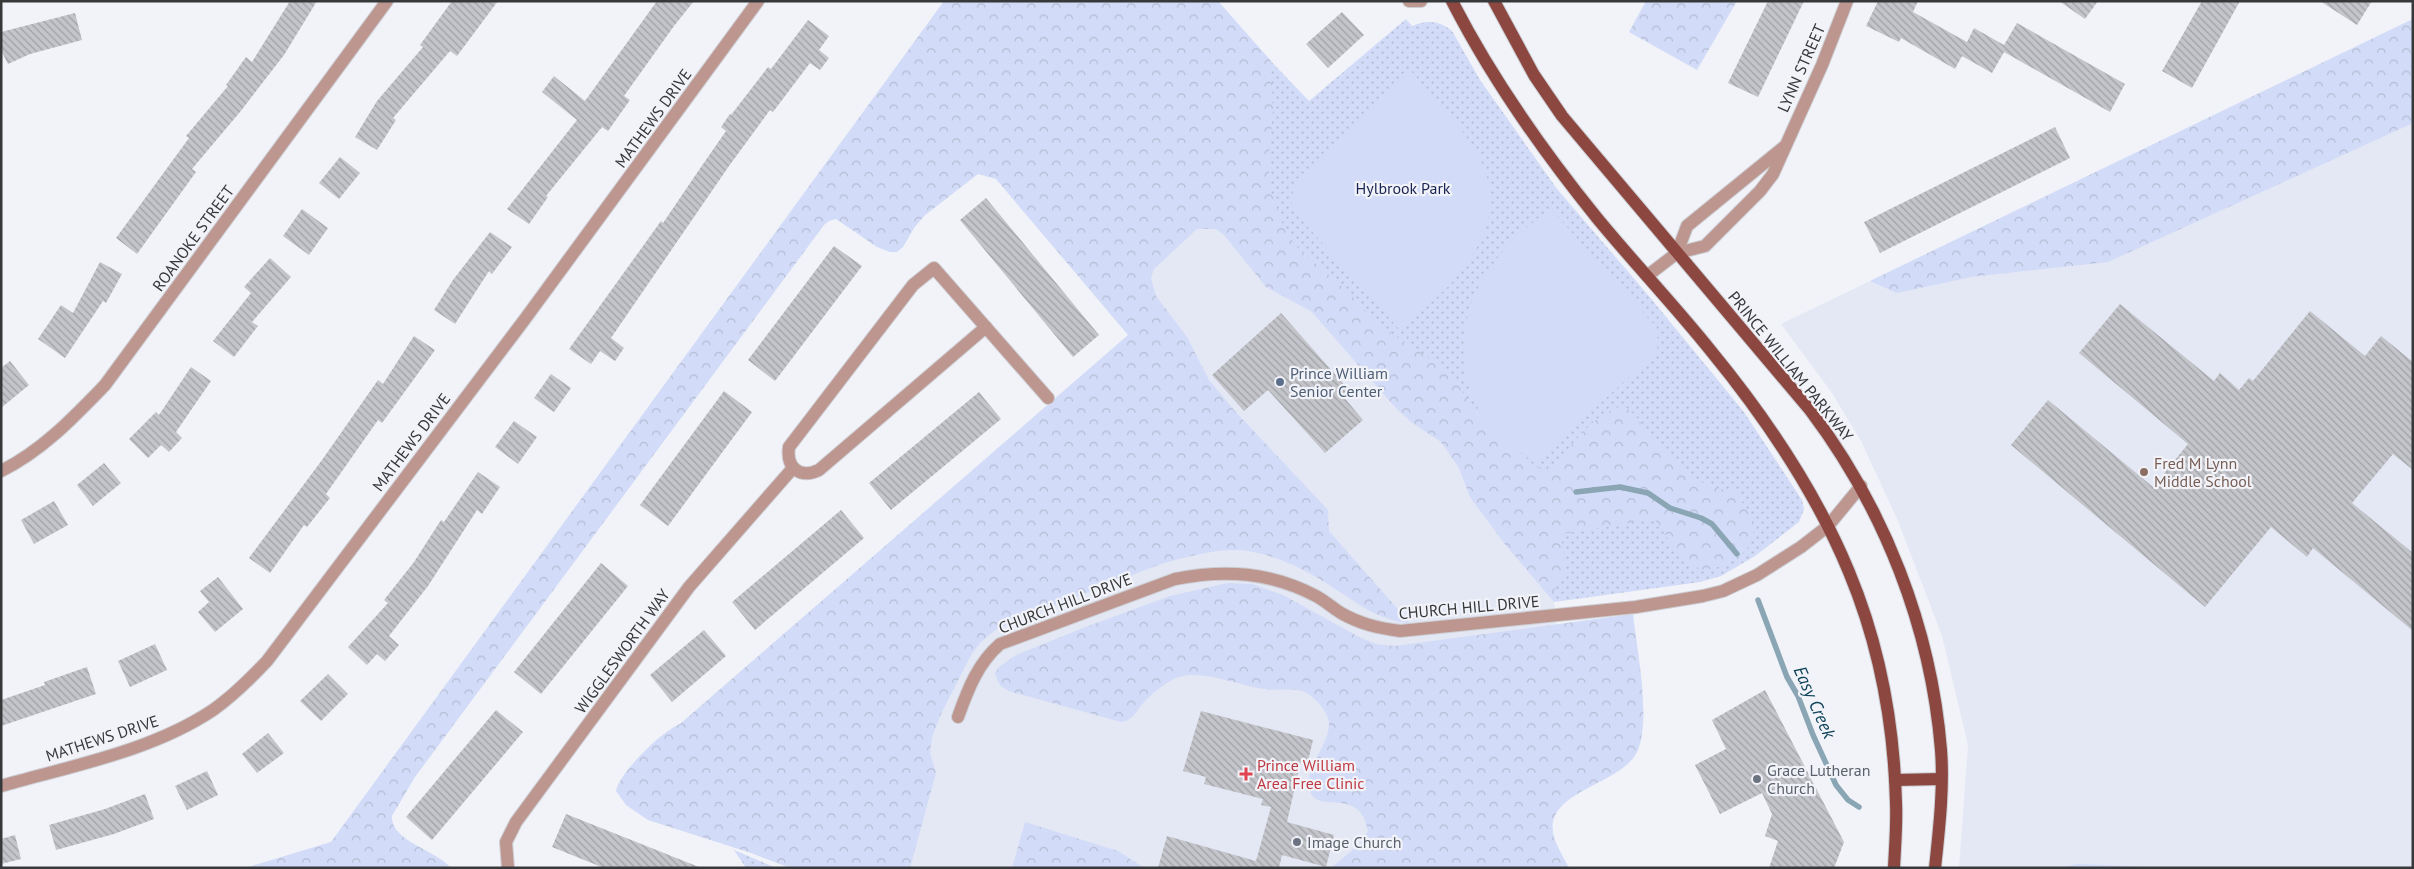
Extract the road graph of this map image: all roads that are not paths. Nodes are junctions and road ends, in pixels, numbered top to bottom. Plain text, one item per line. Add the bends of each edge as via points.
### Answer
1 (388, 1) edge
2 (758, 1) edge
3 (1410, 1) edge
4 (1421, 1) edge
5 (1452, 1) edge
6 (1494, 1) edge
7 (1847, 1) edge
8 (1784, 147) junction
9 (1677, 253) junction
10 (1647, 276) junction
11 (986, 327) junction
12 (1048, 398) dead end
13 (793, 468) junction
14 (1, 471) edge
15 (1861, 486) junction
16 (1828, 526) junction
17 (958, 717) dead end
18 (1941, 778) junction
19 (1895, 780) junction
20 (1, 786) edge
21 (508, 868) edge
22 (1894, 868) edge
23 (1935, 868) edge

1 - 14 street, ROANOKE STREET via 105,385 71,421
2 - 20 street, MATHEWS DRIVE via 267,661 213,710 175,732 149,743
3 - 4 street
5 - 10 main road via 1512,104 1565,177
6 - 9 main road, PRINCE WILLIAM PARKWAY via 1530,69 1562,116
7 - 8 street, LYNN STREET
8 - 9 street, LYNN STREET via 1687,226
8 - 9 street, LYNN STREET via 1773,174 1760,191 1706,246
9 - 10 street, LYNN STREET
9 - 15 main road, PRINCE WILLIAM PARKWAY via 1810,410
10 - 16 main road via 1741,389 1772,433
11 - 12 street
11 - 13 street via 819,470 810,474
11 - 13 street via 934,268 913,285 788,447 787,456
13 - 21 street, WIGGLESWORTH WAY via 689,587 516,822 506,842
15 - 16 street, CHURCH HILL DRIVE
15 - 18 main road, PRINCE WILLIAM PARKWAY via 1891,546 1917,626 1932,686 1941,750
16 - 17 street, CHURCH HILL DRIVE via 1757,575 1723,591 1703,596 1636,607 1400,631 1356,621 1290,584 1262,576 1233,572 1175,579 1000,644 978,670
16 - 19 main road via 1850,574 1869,631 1884,692
18 - 19 main road
18 - 23 main road, PRINCE WILLIAM PARKWAY
19 - 22 main road

